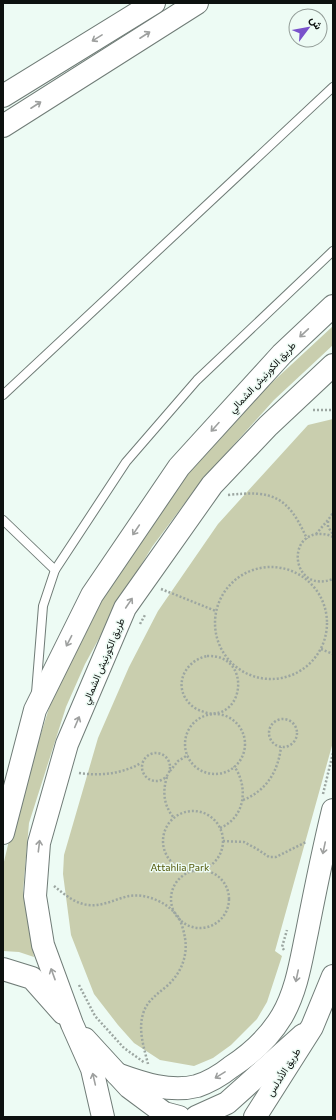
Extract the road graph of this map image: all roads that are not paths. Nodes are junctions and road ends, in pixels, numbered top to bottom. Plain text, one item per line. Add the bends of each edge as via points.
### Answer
1 (154, 3) edge
2 (197, 3) edge
3 (333, 87) edge
4 (3, 96) edge
5 (3, 126) edge
6 (333, 251) edge
7 (333, 306) edge
8 (333, 364) edge
9 (3, 395) edge
10 (3, 520) edge
11 (55, 570) junction
12 (35, 710) junction
13 (328, 803) edge
14 (3, 833) edge
15 (3, 970) edge
16 (333, 976) edge
17 (72, 1024) junction
18 (312, 1028) junction
19 (117, 1074) junction
20 (103, 1117) edge
21 (179, 1117) edge
22 (196, 1117) edge
23 (255, 1117) edge

1 -> 4 main road
5 -> 2 main road
3 - 9 lane
6 - 11 lane via 197,380 166,415 126,462
7 -> 12 main road, طريق الكورنيش الشمالي via 282,354 179,467 92,595
17 -> 8 main road, طريق الكورنيش الشمالي via 43,945 35,896 39,843 67,744 125,608 212,485 268,426
10 - 11 lane
11 - 12 lane via 43,606
12 - 14 main road, طريق الكورنيش الشمالي
13 -> 19 main road via 296,983 282,1015 267,1037 242,1060 216,1078 197,1086 160,1087
15 - 17 main road via 32,978
16 - 18 main road, طريق الأندلس
17 - 19 main road
20 -> 17 main road via 92,1069
18 - 22 main road via 227,1103
18 - 23 main road, طريق الأندلس
19 - 21 main road via 129,1087 164,1113

